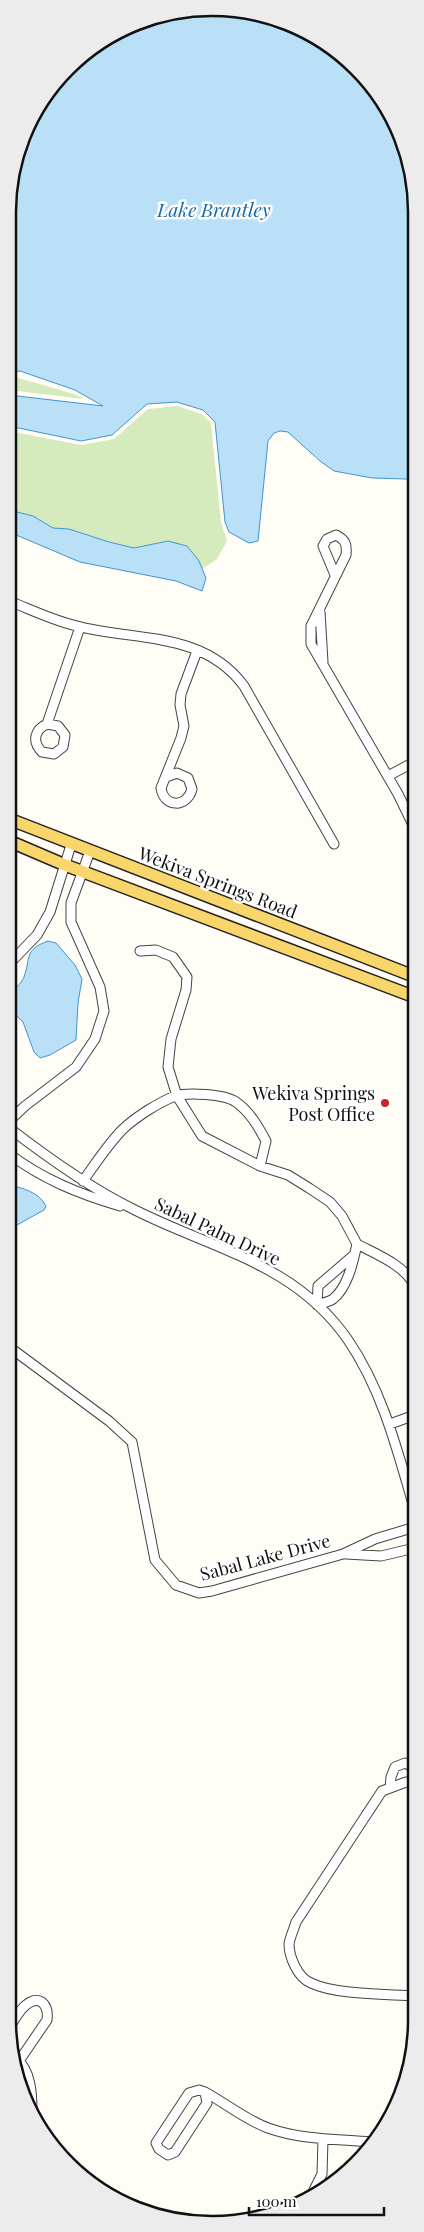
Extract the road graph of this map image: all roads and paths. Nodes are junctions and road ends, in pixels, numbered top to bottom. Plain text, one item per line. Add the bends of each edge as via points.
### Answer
1 (335, 575) dead end
2 (16, 604) edge
3 (320, 611) junction
4 (80, 627) junction
5 (321, 642) junction
6 (311, 644) junction
7 (197, 650) junction
8 (323, 662) junction
9 (47, 724) dead end
10 (408, 765) edge
11 (388, 776) junction
12 (166, 777) dead end
13 (408, 815) edge
14 (16, 822) edge
15 (16, 844) edge
16 (334, 844) dead end
17 (72, 845) junction
18 (90, 851) junction
19 (65, 864) junction
20 (82, 871) junction
21 (140, 952) dead end
22 (16, 956) edge
23 (408, 974) edge
24 (408, 994) edge
25 (177, 1096) junction
26 (16, 1114) edge
27 (16, 1133) edge
28 (16, 1158) edge
29 (260, 1166) junction
30 (83, 1181) junction
31 (135, 1210) junction
32 (357, 1244) junction
33 (354, 1256) junction
34 (408, 1275) edge
35 (318, 1305) junction
36 (16, 1352) edge
37 (408, 1418) edge
38 (390, 1424) junction
39 (408, 1487) edge
40 (408, 1529) edge
41 (408, 1550) edge
42 (343, 1554) junction
43 (408, 1764) edge
44 (408, 1782) edge
45 (390, 1788) junction
46 (408, 1995) edge
47 (16, 2018) edge
48 (20, 2056) edge
49 (22, 2067) edge
50 (205, 2092) junction
51 (32, 2097) edge
52 (324, 2140) junction
53 (365, 2142) edge
54 (316, 2186) edge

1 - 3 street
2 - 4 street
3 - 5 street
3 - 6 street via 311,626
4 - 7 street via 157,638
4 - 9 street
5 - 6 street
5 - 8 street
6 - 8 street
7 - 12 street via 181,694 184,726
7 - 16 street via 219,660 244,686
8 - 11 street
10 - 11 street
11 - 13 street
14 - 17 main road, Wekiva Springs Road
15 - 19 main road
17 - 18 main road, Wekiva Springs Road
17 - 19 street
18 - 20 street
18 - 23 main road, Wekiva Springs Road
19 - 20 main road
19 - 22 street via 50,912 36,935
20 - 24 main road
20 - 26 street via 71,903 72,922 100,987 104,1011 95,1038 76,1067
21 - 25 street via 156,950 173,957 187,977 171,1039 168,1067
25 - 29 street via 202,1136
25 - 29 street via 213,1095 235,1100 254,1119 266,1141
25 - 30 street via 139,1116 123,1129
27 - 30 street, Sabal Palm Drive
28 - 31 street, Sabal Palm Drive via 51,1181 86,1196
29 - 32 street via 288,1175 330,1202 342,1216
30 - 31 street, Sabal Palm Drive
31 - 35 street, Sabal Palm Drive via 261,1264
32 - 33 street
32 - 34 street
33 - 35 street via 342,1287 332,1299
33 - 35 street via 318,1286
35 - 38 street, Sabal Palm Drive via 348,1339
36 - 42 street, Sabal Lake Drive via 132,1442 155,1560 176,1585 198,1593 212,1591
37 - 38 street
38 - 39 street, Sabal Palm Drive
40 - 42 street, Sabal Lake Drive via 375,1539
41 - 42 street, Sabal Lake Drive via 380,1556
43 - 45 street via 395,1767 390,1777
44 - 45 street
45 - 46 street via 382,1791 296,1922 289,1943 291,1956 302,1977 310,1983 328,1989
47 - 48 street via 33,2001 46,2005 47,2020
49 - 51 street via 28,2077
50 - 50 street via 207,2103 175,2152 168,2155 162,2152 156,2143 173,2115 189,2093
50 - 52 street via 266,2127
52 - 53 street
52 - 54 street via 322,2174

